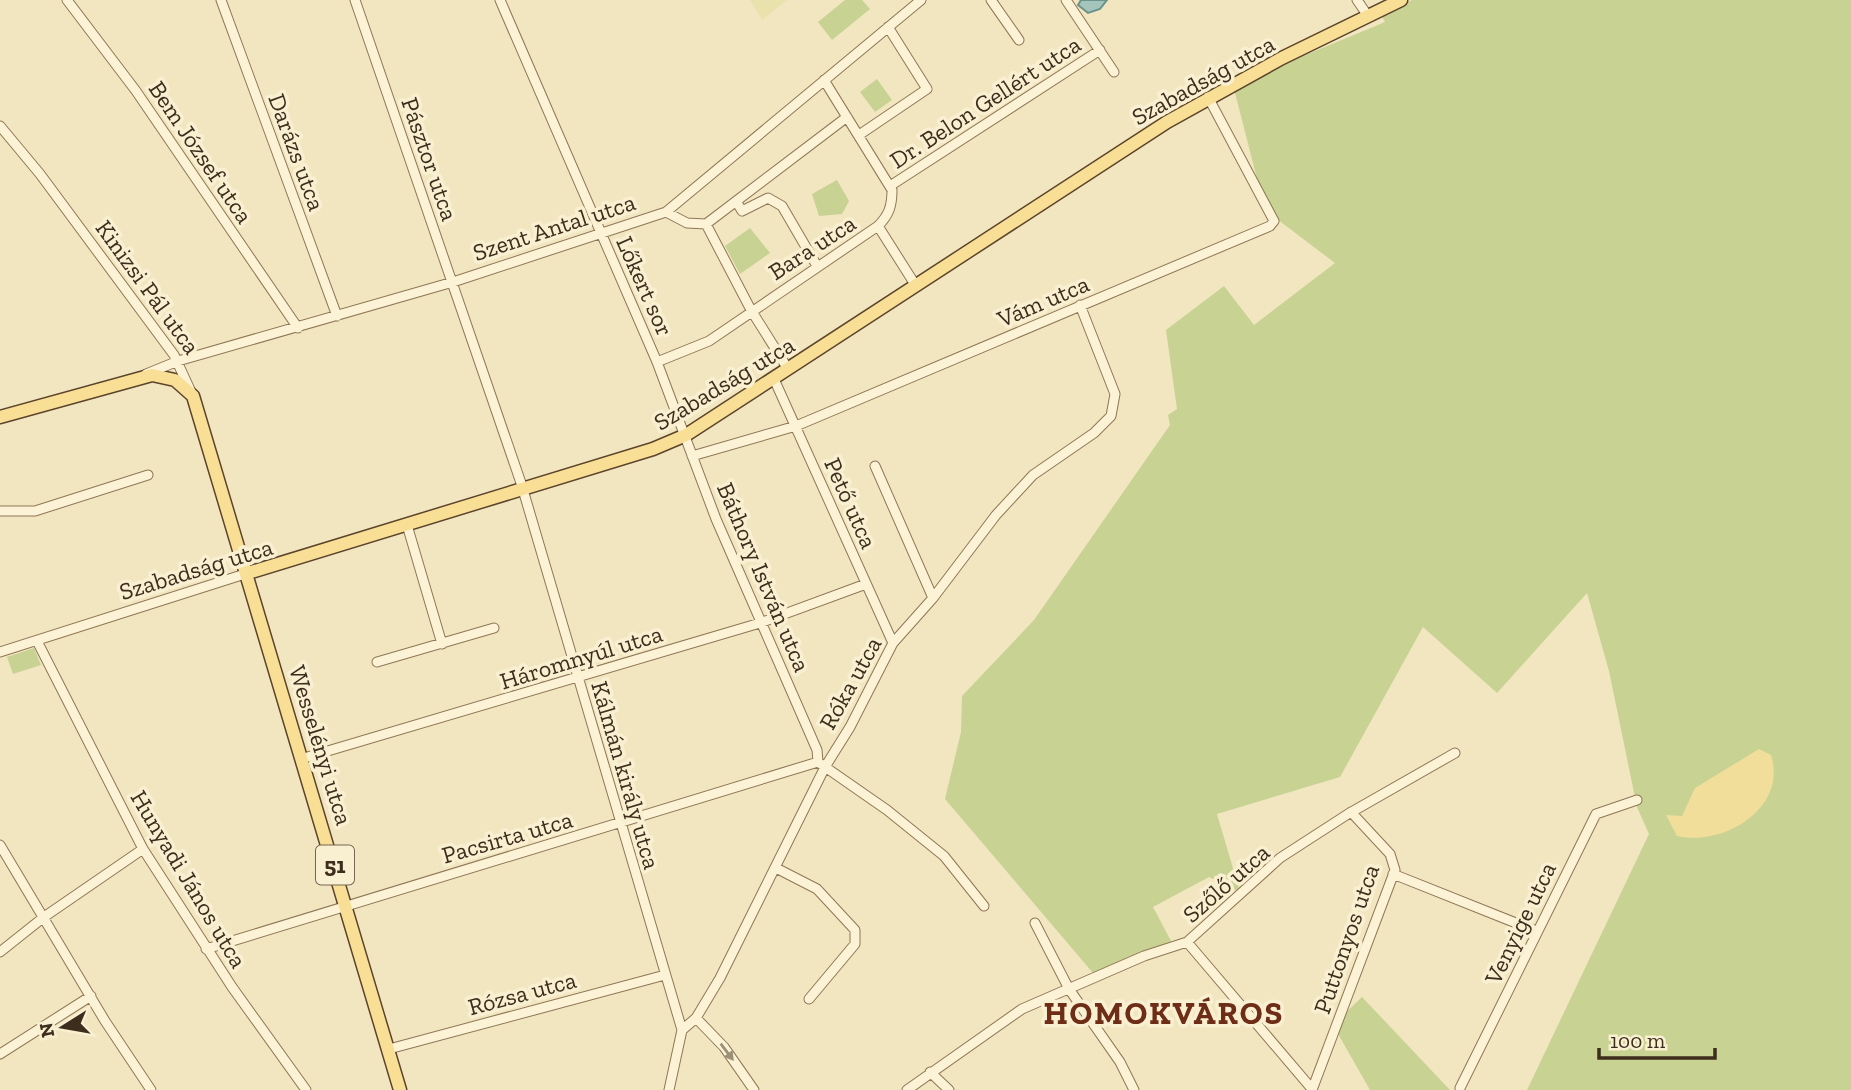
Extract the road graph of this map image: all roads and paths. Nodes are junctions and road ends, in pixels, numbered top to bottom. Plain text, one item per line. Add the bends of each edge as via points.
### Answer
1 (67, 0) edge
2 (221, 0) edge
3 (355, 0) edge
4 (500, 0) edge
5 (921, 0) edge
6 (991, 0) edge
7 (1066, 0) edge
8 (1357, 0) edge
9 (1401, 0) edge
10 (1368, 16) junction
11 (888, 27) junction
12 (1019, 40) dead end
13 (1100, 50) junction
14 (1114, 72) dead end
15 (824, 80) junction
16 (1208, 97) junction
17 (847, 117) junction
18 (0, 126) edge
19 (859, 135) junction
20 (890, 186) junction
21 (736, 201) junction
22 (666, 212) junction
23 (706, 224) junction
24 (878, 226) junction
25 (601, 233) junction
26 (817, 266) junction
27 (453, 282) junction
28 (916, 286) junction
29 (1080, 305) junction
30 (751, 310) junction
31 (337, 316) junction
32 (298, 328) junction
33 (178, 361) junction
34 (657, 362) junction
35 (788, 369) junction
36 (137, 378) junction
37 (774, 379) junction
38 (193, 396) junction
39 (0, 417) edge
40 (796, 426) junction
41 (686, 435) junction
42 (692, 456) junction
43 (874, 466) dead end
44 (148, 475) dead end
45 (522, 490) junction
46 (0, 511) edge
47 (407, 525) junction
48 (248, 573) junction
49 (866, 584) junction
50 (933, 598) junction
51 (761, 623) junction
52 (494, 628) dead end
53 (37, 641) junction
54 (893, 643) junction
55 (442, 644) junction
56 (0, 652) edge
57 (377, 662) dead end
58 (577, 678) junction
59 (1455, 753) dead end
60 (304, 758) junction
61 (822, 765) junction
62 (1636, 800) dead end
63 (1351, 812) junction
64 (620, 824) junction
65 (0, 845) edge
66 (143, 849) junction
67 (776, 868) junction
68 (1393, 874) junction
69 (346, 905) junction
70 (984, 906) dead end
71 (44, 917) junction
72 (1035, 923) dead end
73 (1536, 931) junction
74 (1187, 942) junction
75 (206, 949) junction
76 (0, 952) edge
77 (665, 975) junction
78 (1069, 989) junction
79 (91, 996) junction
80 (809, 999) dead end
81 (696, 1018) junction
82 (682, 1030) junction
83 (389, 1049) junction
84 (0, 1054) edge
85 (930, 1072) junction
86 (1460, 1088) dead end
87 (1312, 1089) edge
88 (152, 1090) edge
89 (306, 1090) edge
90 (400, 1090) edge
91 (669, 1090) edge
92 (754, 1090) edge
93 (907, 1090) edge
94 (949, 1090) edge
95 (1134, 1090) edge

1 - 32 street, Bem József utca via 136,91
2 - 31 street, Darázs utca
3 - 27 street, Pásztor utca
4 - 25 street, Lőkert sor
5 - 11 street, Szent Antal utca
6 - 12 street
7 - 13 street
8 - 10 street
9 - 10 main road, Szabadság utca
10 - 16 main road, Szabadság utca
11 - 15 street, Szent Antal utca
11 - 19 street via 927,89
13 - 14 street
13 - 20 street, Dr. Belon Gellért utca
15 - 17 street
15 - 22 street, Szent Antal utca
16 - 28 main road, Szabadság utca
16 - 29 street, Vám utca via 1274,221 1258,232
17 - 19 street
17 - 21 street
18 - 33 street, Kinizsi Pál utca
19 - 20 street
20 - 24 street, Bara utca via 892,204
21 - 23 street
21 - 26 street via 742,211 768,198 782,206
22 - 23 street via 687,223
22 - 25 street, Szent Antal utca
23 - 30 street
24 - 26 street, Bara utca
24 - 28 street
25 - 27 street, Szent Antal utca
25 - 34 street, Lőkert sor
26 - 30 street, Bara utca
27 - 31 street, Szent Antal utca
27 - 45 street, Pásztor utca
28 - 35 main road, Szabadság utca
29 - 40 street, Vám utca
29 - 50 street, Róka utca via 1115,394 1111,416 1032,475
30 - 34 street, Bara utca via 709,341
30 - 35 street
31 - 32 street, Szent Antal utca
32 - 33 street, Szent Antal utca
33 - 36 street, Szent Antal utca
33 - 38 street, Kinizsi Pál utca
34 - 41 street, Lőkert sor
35 - 37 main road, Szabadság utca
36 - 38 main road, Szent Antal utca via 170,377
36 - 39 main road, Szent Antal utca
37 - 40 street, Pető utca
37 - 41 main road, Szabadság utca
38 - 48 main road, Kinizsi Pál utca / 51
40 - 42 street, Vám utca
40 - 49 street, Pető utca
41 - 42 street, Báthory István utca
41 - 45 main road, Szabadság utca
42 - 51 street, Báthory István utca
43 - 50 street
44 - 46 street via 35,511
45 - 47 main road, Szabadság utca
45 - 58 street, Kálmán király utca
47 - 48 main road, Szabadság utca
47 - 55 street
48 - 53 street, Szabadság utca
48 - 60 main road, Wesselényi utca / 51
49 - 51 street, Háromnyúl utca
49 - 54 street, Pető utca
50 - 54 street, Róka utca
51 - 58 street, Háromnyúl utca
51 - 61 street, Báthory István utca
52 - 55 street
53 - 56 street, Szabadság utca
53 - 66 street, Hunyadi János utca
54 - 61 street, Róka utca via 850,727
55 - 57 street
58 - 60 street, Háromnyúl utca
58 - 64 street, Kálmán király utca
59 - 63 street, Szőlő utca
60 - 69 main road, Wesselényi utca / 51
61 - 64 street, Pacsirta utca
61 - 67 street, Róka utca
61 - 70 street via 944,856
62 - 73 street, Venyige utca via 1596,814
63 - 68 street, Puttonyos utca via 1390,854
63 - 74 street, Szőlő utca via 1280,858
64 - 69 street, Pacsirta utca
64 - 77 street, Kálmán király utca
65 - 71 street
66 - 71 street
66 - 75 street, Hunyadi János utca
67 - 80 street via 817,889 855,930 855,944
67 - 81 street, Róka utca
68 - 73 street
68 - 87 street, Puttonyos utca
69 - 75 street, Pacsirta utca
69 - 83 main road, Wesselényi utca / 51
71 - 76 street
71 - 79 street
72 - 78 street
73 - 86 street, Venyige utca
74 - 78 street, Szőlő utca
74 - 87 street
75 - 89 street, Hunyadi János utca
77 - 82 street, Kálmán király utca
77 - 83 street, Rózsa utca
78 - 85 street, Szőlő utca via 1022,1009
78 - 95 street
79 - 84 street
79 - 88 street
81 - 82 street, Róka utca
81 -> 92 street via 724,1047
82 - 91 street
83 - 90 main road, Wesselényi utca / 51
85 - 93 street, Szőlő utca
85 - 94 street

